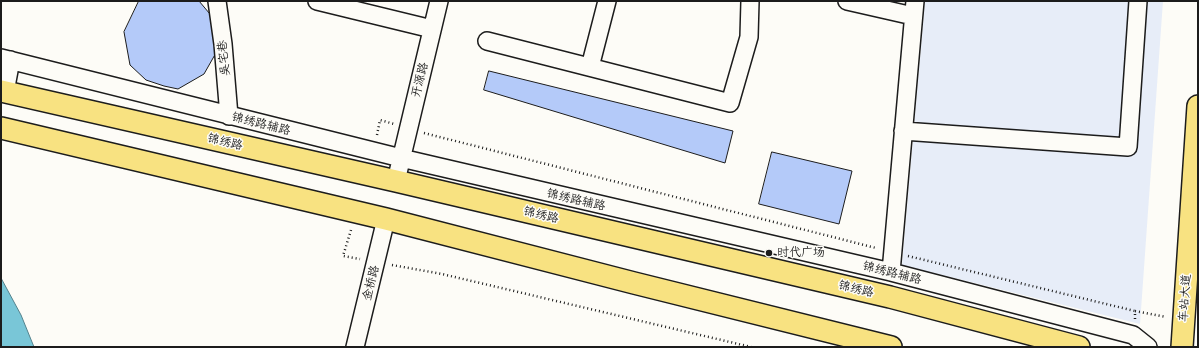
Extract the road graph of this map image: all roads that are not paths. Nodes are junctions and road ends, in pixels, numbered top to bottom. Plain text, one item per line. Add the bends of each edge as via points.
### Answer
1 (217, 1) edge
2 (317, 1) edge
3 (439, 1) edge
4 (607, 1) edge
5 (750, 1) edge
6 (847, 1) edge
7 (1138, 1) edge
8 (914, 9) edge
9 (432, 29) junction
10 (486, 41) dead end
11 (6, 59) edge
12 (590, 67) junction
13 (3, 92) edge
14 (1198, 106) edge
15 (229, 116) junction
16 (1, 128) edge
17 (903, 131) junction
18 (401, 158) junction
19 (396, 181) junction
20 (386, 220) junction
21 (890, 272) junction
22 (355, 347) edge
23 (891, 347) edge
24 (1078, 347) edge
25 (1148, 347) edge
26 (1182, 347) edge

1 - 15 street, 吴宅巷
2 - 9 street
3 - 9 street, 开源路
4 - 12 street
5 - 12 street via 749,37 730,103
6 - 8 street
7 - 17 street via 1128,147
8 - 17 street
9 - 18 street, 开源路
10 - 12 street
11 - 13 street
11 - 15 street, 锦绣路辅路
13 - 19 main road, 锦绣路
14 - 26 main road, 车站大道
15 - 18 street, 锦绣路辅路
16 - 20 main road
17 - 21 street
18 - 19 street, 开源路
18 - 21 street, 锦绣路辅路
19 - 24 main road, 锦绣路 via 890,297
20 - 22 street, 金桥路
20 - 23 main road
21 - 25 street, 锦绣路辅路 via 1133,335

